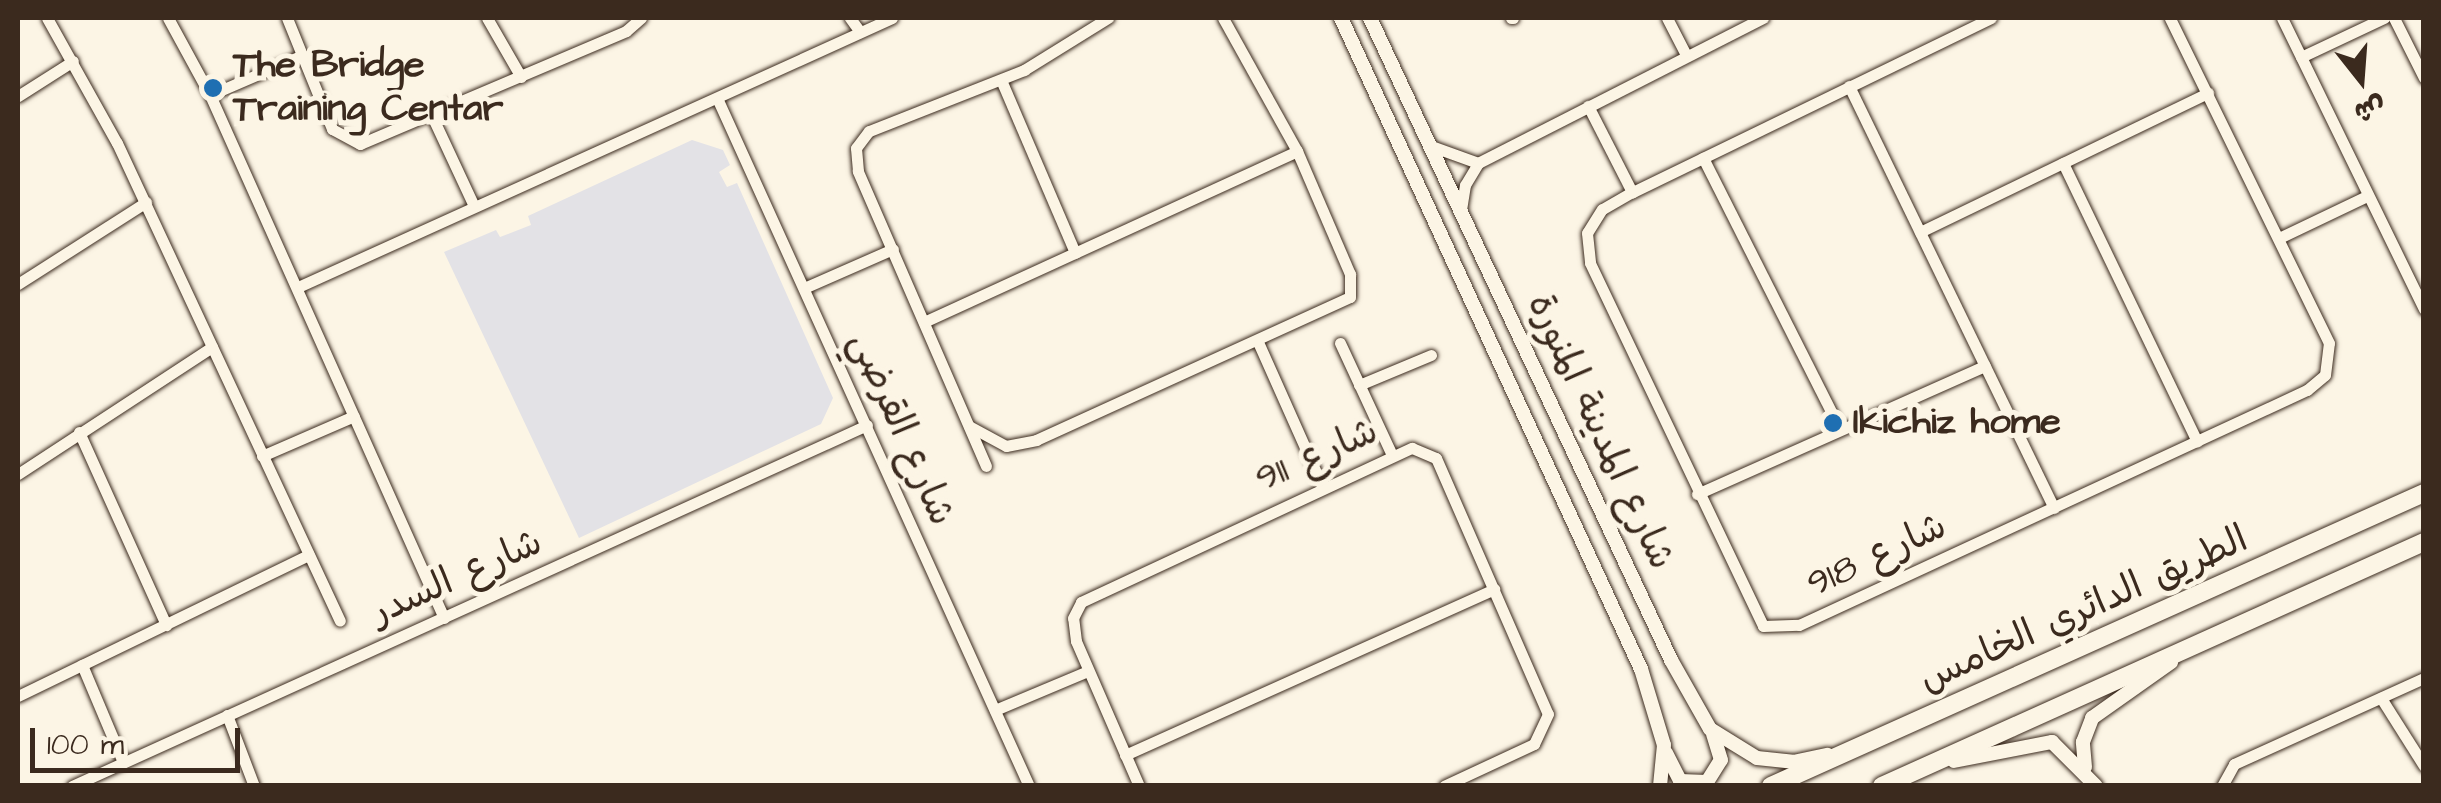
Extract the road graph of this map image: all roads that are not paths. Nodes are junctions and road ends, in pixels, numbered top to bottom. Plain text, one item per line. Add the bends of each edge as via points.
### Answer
1 (47, 18) edge
2 (168, 18) edge
3 (286, 18) edge
4 (487, 18) edge
5 (640, 18) edge
6 (850, 18) edge
7 (892, 18) edge
8 (1108, 18) edge
9 (1223, 18) edge
10 (1341, 18) edge
11 (1370, 18) edge
12 (1667, 18) edge
13 (1762, 18) edge
14 (1991, 18) edge
15 (2170, 18) edge
16 (2282, 18) edge
17 (2384, 18) edge
18 (2394, 18) edge
19 (1090, 22) edge
20 (860, 32) junction
21 (303, 55) junction
22 (1686, 55) junction
23 (2301, 58) junction
24 (73, 61) junction
25 (521, 77) junction
26 (2424, 78) edge
27 (1001, 80) junction
28 (1849, 86) junction
29 (2208, 93) junction
30 (18, 96) edge
31 (210, 96) junction
32 (718, 98) junction
33 (1588, 106) junction
34 (432, 116) junction
35 (1430, 145) junction
36 (1297, 151) junction
37 (1703, 158) junction
38 (1478, 163) junction
39 (2064, 163) junction
40 (1632, 192) junction
41 (2367, 196) junction
42 (146, 202) junction
43 (474, 206) junction
44 (1461, 211) junction
45 (1920, 232) junction
46 (2279, 238) junction
47 (892, 250) junction
48 (1075, 253) junction
49 (18, 284) edge
50 (298, 286) junction
51 (804, 288) junction
52 (2424, 309) edge
53 (924, 322) junction
54 (1258, 342) junction
55 (1340, 343) dead end
56 (212, 348) junction
57 (1430, 355) dead end
58 (1984, 366) junction
59 (1359, 384) junction
60 (354, 416) junction
61 (867, 425) junction
62 (969, 426) junction
63 (1840, 429) junction
64 (79, 432) junction
65 (2198, 441) junction
66 (262, 456) junction
67 (1392, 456) junction
68 (986, 466) dead end
69 (18, 474) edge
70 (1322, 486) junction
71 (2424, 493) edge
72 (1697, 494) junction
73 (2054, 508) junction
74 (2424, 542) edge
75 (309, 554) junction
76 (1494, 589) junction
77 (444, 618) junction
78 (340, 622) dead end
79 (166, 625) junction
80 (2210, 636) junction
81 (82, 665) junction
82 (1088, 671) junction
83 (2424, 678) edge
84 (18, 696) edge
85 (2381, 698) junction
86 (995, 710) junction
87 (227, 715) junction
88 (1710, 729) junction
89 (1664, 745) junction
90 (1857, 748) junction
91 (1125, 755) junction
92 (122, 762) junction
93 (2424, 766) edge
94 (2085, 768) junction
95 (1916, 770) junction
96 (72, 786) edge
97 (254, 786) edge
98 (1029, 786) edge
99 (1139, 786) edge
100 (1444, 786) edge
101 (1660, 786) edge
102 (1771, 786) edge
103 (1882, 786) edge
104 (2096, 786) edge
105 (2222, 786) edge

1 - 24 street
2 - 31 street
3 - 21 street
4 - 25 street
5 - 25 street via 626,31
6 - 20 street
7 - 20 street
8 - 19 street
9 - 36 street
10 - 89 street, شارع المدينة المنورة via 1641,669
11 - 35 street, شارع المدينة المنورة
12 - 22 street
13 - 22 street
14 - 28 street, شارع 918
15 - 29 street, شارع 918
16 - 23 street
17 - 23 street
18 - 26 street
19 - 27 street
20 - 32 street
21 - 31 street
21 - 34 street via 332,128 349,142 371,143
22 - 33 street
23 - 41 street
24 - 30 street
24 - 42 street
25 - 34 street
27 - 47 street via 861,138 858,171
27 - 48 street
28 - 37 street, شارع 918
28 - 45 street
29 - 39 street
29 - 46 street, شارع 918
31 - 50 street
32 - 43 street
32 - 51 street, شارع القرضي
33 - 38 street
33 - 40 street
34 - 43 street
35 - 38 street
35 - 44 street, شارع المدينة المنورة
36 - 48 street
36 - 54 street via 1353,285 1341,305
37 - 40 street, شارع 918
37 - 63 street
38 - 44 street via 1464,185
39 - 45 street
39 - 65 street
40 - 72 street, شارع 918 via 1592,220 1590,262
41 - 46 street
41 - 52 street
42 - 49 street
42 - 56 street
43 - 50 street
44 - 88 street, شارع المدينة المنورة via 1671,660
45 - 58 street
46 - 65 street, شارع 918 via 2329,343 2330,365 2306,390
47 - 51 street
47 - 53 street
48 - 53 street
50 - 60 street
51 - 61 street, شارع القرضي
53 - 62 street
54 - 62 street via 1036,440 1006,446
54 - 70 street
55 - 59 street
56 - 64 street
56 - 66 street
57 - 59 street
58 - 63 street
58 - 73 street
59 - 67 street
60 - 66 street
60 - 77 street
61 - 77 street, شارع السدر
61 - 86 street, شارع القرضي
62 - 68 street
63 - 72 street
64 - 69 street
64 - 79 street
65 - 73 street, شارع 918
66 - 75 street
67 - 70 street, شارع 911
67 - 76 street, شارع 911 via 1412,448 1436,458
70 - 82 street, شارع 911 via 1091,593 1073,618
71 - 90 main road, الطريق الدائري الخامس
72 - 73 street, شارع 918 via 1754,616 1774,630 1798,625
74 - 80 main road, الطريق الدائري الخامس
75 - 78 street
75 - 79 street
76 - 91 street
76 - 100 street, شارع 911 via 1544,698 1544,730 1517,754
77 - 87 street, شارع السدر
79 - 81 street
80 - 94 street via 2098,711 2084,734
80 - 95 main road, الطريق الدائري الخامس
81 - 84 street
81 - 92 street
82 - 86 street
82 - 91 street, شارع 911
83 - 85 street
85 - 93 street
85 - 105 street via 2234,764
86 - 98 street, شارع القرضي
87 - 92 street, شارع السدر
87 - 97 street
88 - 89 street via 1721,760 1707,782 1680,781
88 - 90 street, شارع المدينة المنورة via 1742,753 1776,762
89 - 101 street, شارع المدينة المنورة
90 - 102 main road, الطريق الدائري الخامس
91 - 99 street, شارع 911
92 - 96 street, شارع السدر
94 - 95 street via 2063,747 2037,741
94 - 104 street
95 - 103 main road, الطريق الدائري الخامس

